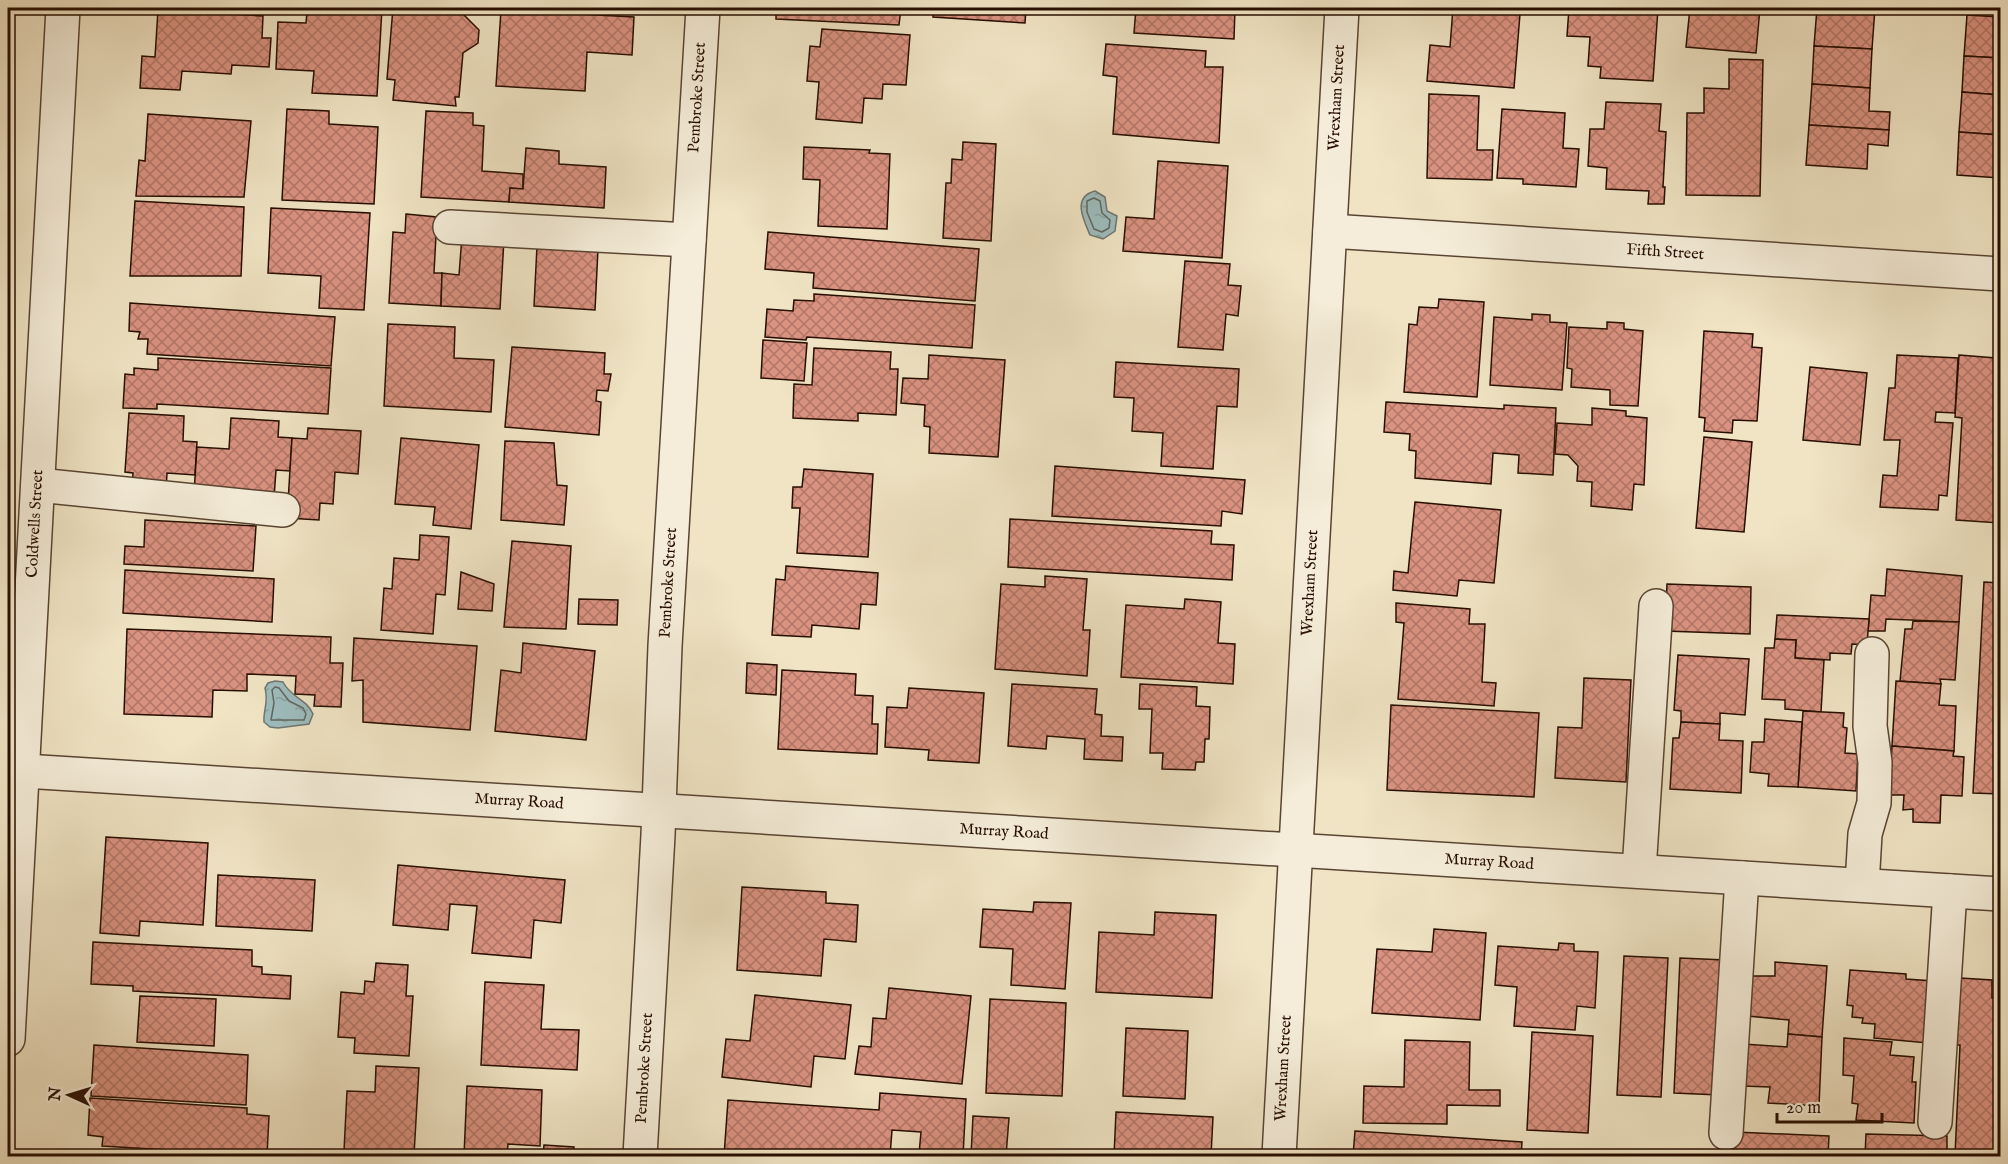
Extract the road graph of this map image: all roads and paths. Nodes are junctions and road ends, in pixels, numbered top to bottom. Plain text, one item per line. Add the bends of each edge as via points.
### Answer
1 (63, 8) edge
2 (703, 8) edge
3 (1342, 8) edge
4 (450, 227) dead end
5 (1330, 231) junction
6 (689, 240) junction
7 (2001, 274) edge
8 (38, 485) junction
9 (283, 510) dead end
10 (1656, 606) dead end
11 (1872, 654) dead end
12 (15, 771) edge
13 (660, 811) junction
14 (1297, 850) junction
15 (1639, 871) junction
16 (1742, 878) junction
17 (1862, 885) junction
18 (1950, 891) junction
19 (2001, 894) edge
20 (8, 1039) edge
21 (1935, 1122) dead end
22 (1726, 1133) dead end
23 (640, 1156) edge
24 (1279, 1156) edge

1 - 8 street, Coldwells Street
2 - 6 street, Pembroke Street
3 - 5 street, Wrexham Street
4 - 6 street
5 - 7 street, Fifth Street
5 - 14 street, Wrexham Street
6 - 13 street, Pembroke Street via 665,646
8 - 9 street
8 - 12 street, Coldwells Street
10 - 15 street
11 - 17 street via 1874,803 1865,834
12 - 13 street, Murray Road
12 - 20 street, Coldwells Street
13 - 14 street, Murray Road
13 - 23 street, Pembroke Street
14 - 15 street, Murray Road
14 - 24 street, Wrexham Street
15 - 16 street, Murray Road
16 - 17 street, Murray Road
16 - 22 street
17 - 18 street, Murray Road
18 - 19 street, Murray Road
18 - 21 street

